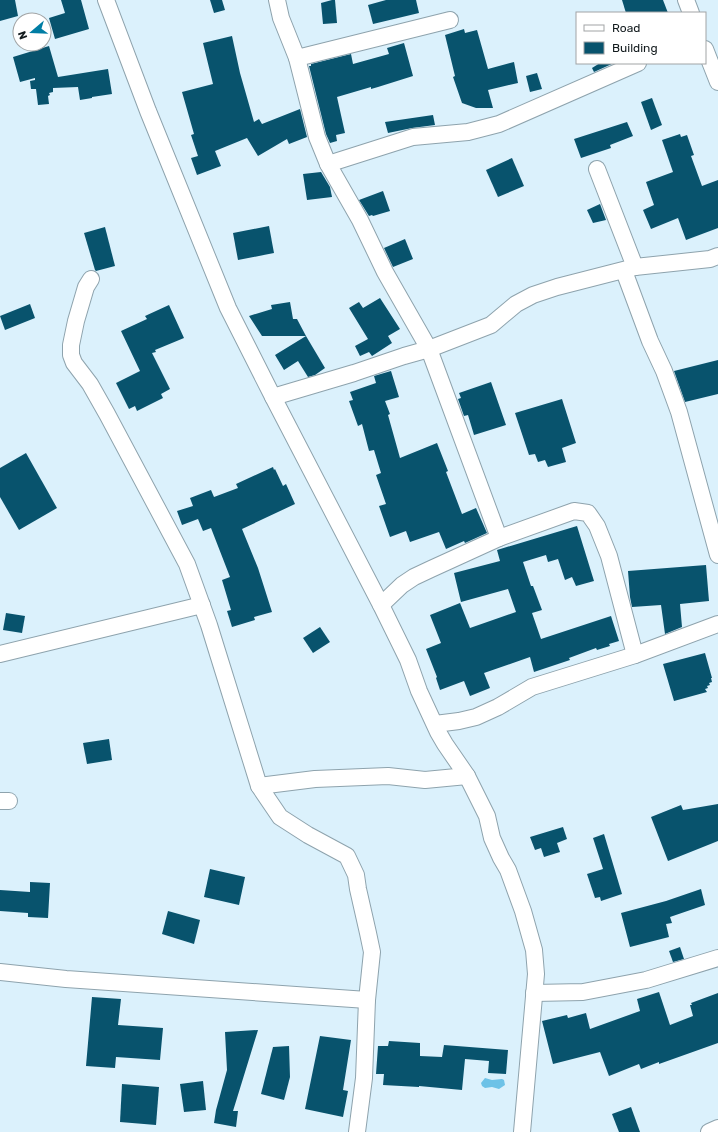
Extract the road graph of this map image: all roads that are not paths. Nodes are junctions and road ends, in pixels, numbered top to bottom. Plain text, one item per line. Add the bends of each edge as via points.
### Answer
1 (106, 0) edge
2 (277, 0) edge
3 (686, 0) edge
4 (691, 12) edge
5 (450, 20) dead end
6 (706, 52) edge
7 (297, 58) junction
8 (636, 64) edge
9 (718, 82) edge
10 (328, 164) junction
11 (597, 169) dead end
12 (718, 256) edge
13 (630, 269) junction
14 (90, 279) dead end
15 (430, 349) junction
16 (273, 397) junction
17 (500, 538) junction
18 (718, 555) edge
19 (381, 604) junction
20 (202, 605) junction
21 (718, 624) edge
22 (0, 654) edge
23 (635, 655) junction
24 (435, 724) junction
25 (467, 776) junction
26 (259, 786) junction
27 (718, 958) edge
28 (0, 972) edge
29 (534, 993) junction
30 (367, 1000) junction
31 (718, 1128) edge
32 (358, 1132) edge
33 (522, 1132) edge
34 (709, 1132) edge

1 - 16 street via 224,297
2 - 7 street via 281,18
3 - 4 street
5 - 7 street
6 - 9 street
7 - 10 street via 317,137
8 - 10 street via 499,124 468,132 413,137
10 - 15 street via 360,220 385,272
11 - 13 street
12 - 13 street
13 - 15 street via 533,295 516,304 491,325
13 - 18 street via 650,341 679,412
14 - 20 street via 76,321 71,346 74,363 90,384 174,539 187,564
15 - 16 street
15 - 17 street
16 - 19 street
17 - 19 street via 414,577
17 - 23 street via 574,511 588,513 597,526 608,556
19 - 24 street
20 - 22 street
20 - 26 street
21 - 23 street
23 - 24 street via 532,687 498,707 476,716
24 - 25 street via 444,744
25 - 26 street via 425,780 388,776 315,779
25 - 29 street via 487,816 492,838 508,870 523,911 534,950
26 - 30 street via 280,817 347,856 356,875 372,952
27 - 29 street via 646,980 583,992
28 - 30 street via 66,980
29 - 33 street
30 - 32 street via 364,1078
31 - 34 street

